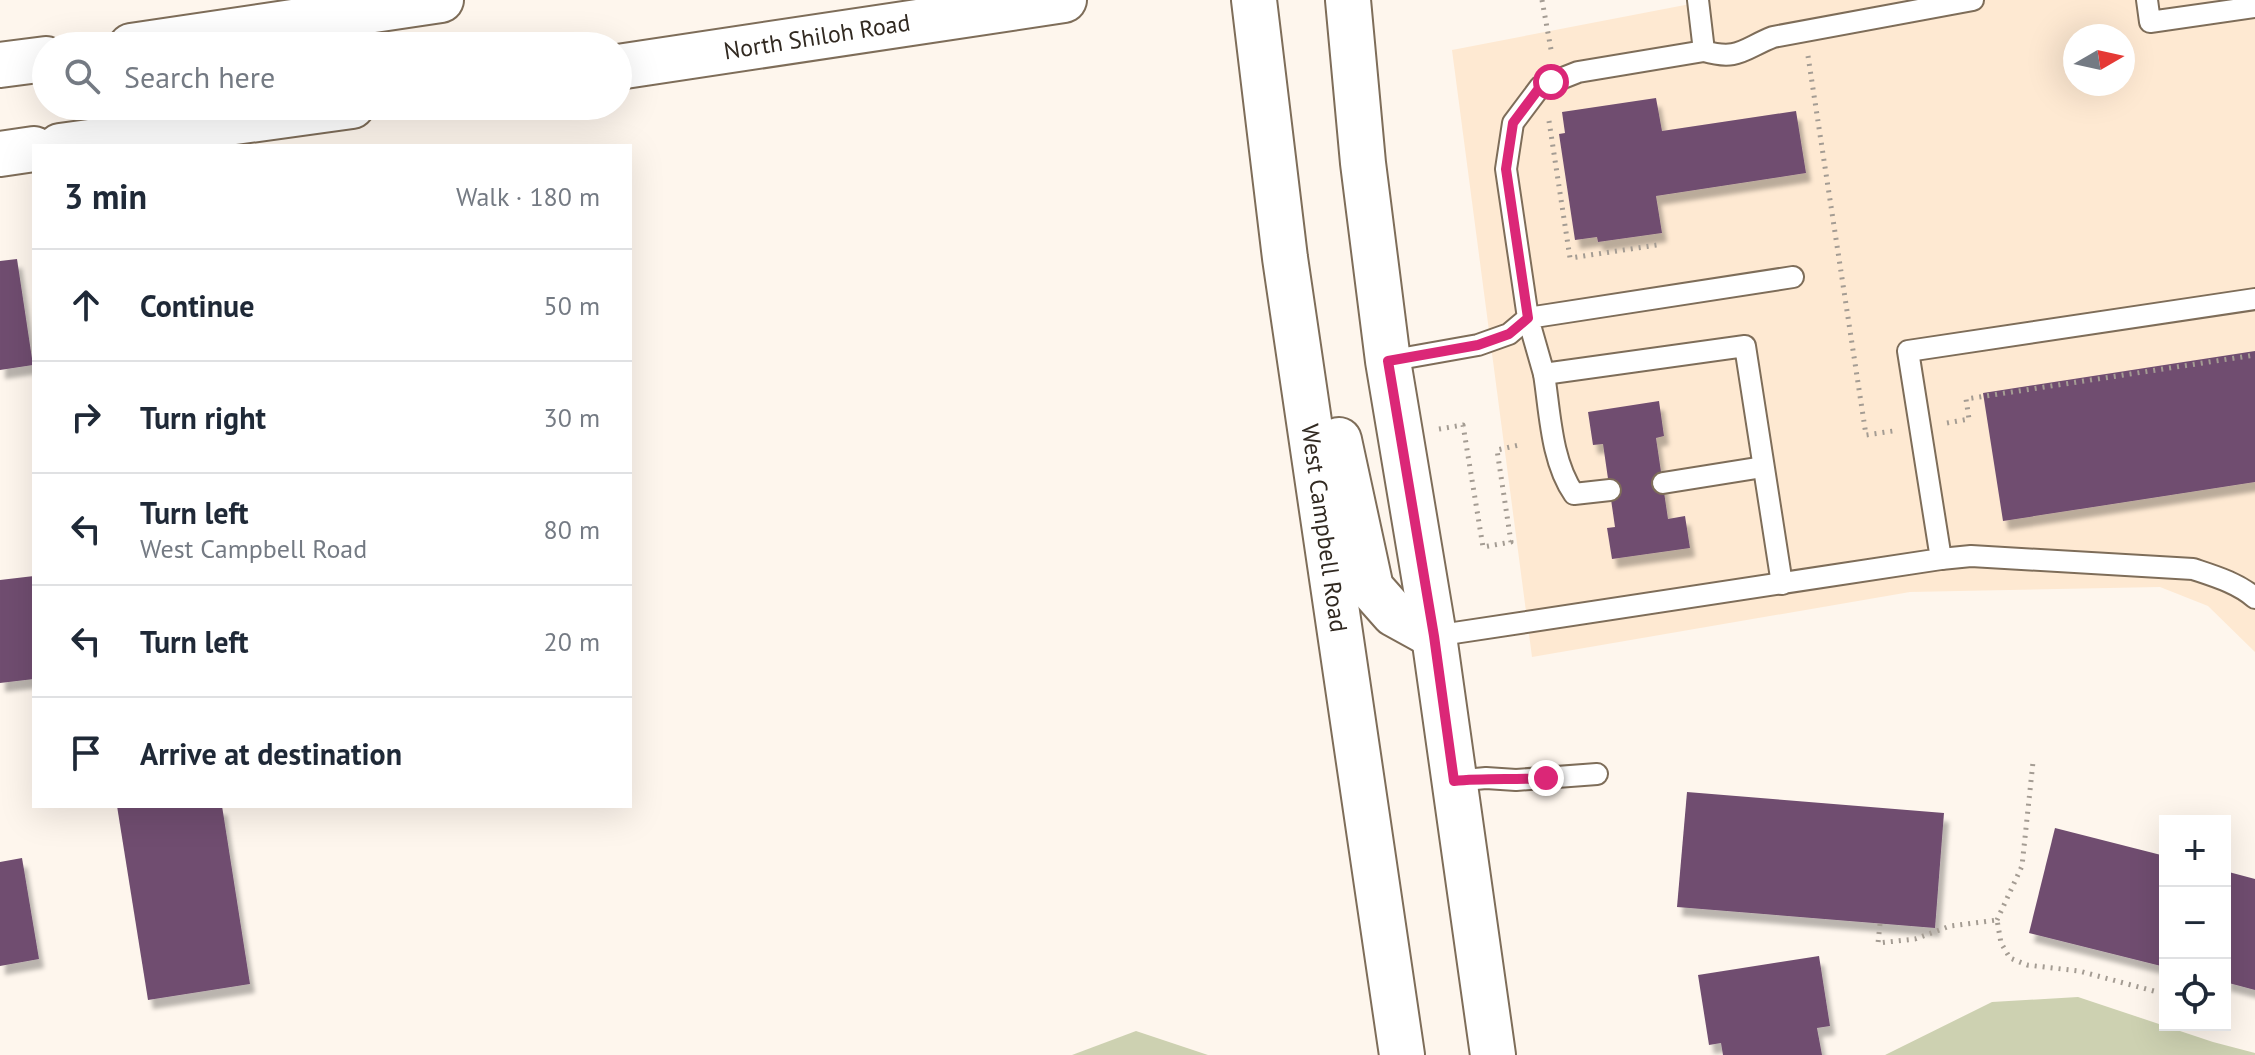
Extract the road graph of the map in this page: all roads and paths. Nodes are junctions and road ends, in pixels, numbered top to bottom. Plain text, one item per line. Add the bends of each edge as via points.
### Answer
1 (441, 0) edge
2 (1064, 0) edge
3 (1254, 0) edge
4 (1348, 0) edge
5 (1542, 0) edge
6 (1698, 0) edge
7 (1973, 0) edge
8 (2147, 0) edge
9 (2254, 0) edge
10 (2255, 8) edge
11 (225, 32) edge
12 (1704, 51) junction
13 (1553, 56) dead end
14 (1808, 56) dead end
15 (32, 61) edge
16 (0, 65) edge
17 (632, 65) edge
18 (250, 120) edge
19 (1549, 120) dead end
20 (75, 144) edge
21 (32, 149) edge
22 (0, 154) edge
23 (1657, 245) dead end
24 (1285, 258) junction
25 (1793, 277) dead end
26 (2255, 299) edge
27 (1528, 318) junction
28 (2255, 355) edge
29 (1388, 361) junction
30 (1544, 374) junction
31 (1941, 424) dead end
32 (1436, 429) dead end
33 (1897, 430) dead end
34 (1519, 445) dead end
35 (1763, 467) junction
36 (1663, 483) dead end
37 (1610, 490) dead end
38 (1941, 559) junction
39 (1782, 584) junction
40 (2255, 598) edge
41 (1434, 636) junction
42 (2033, 762) dead end
43 (1597, 774) dead end
44 (1454, 781) junction
45 (1997, 920) junction
46 (1880, 924) dead end
47 (2159, 992) edge
48 (1402, 1055) edge
49 (1493, 1055) edge

1 - 11 main road
2 - 17 main road, North Shiloh Road
3 - 24 main road, West Campbell Road
4 - 29 main road
5 - 13 path
6 - 12 lane
7 - 12 lane via 1773,37 1741,54
8 - 10 lane via 2150,22
9 - 10 lane
12 - 27 lane via 1578,72 1540,87 1513,123 1506,169
14 - 33 path via 1866,435
15 - 16 main road
18 - 20 main road
19 - 23 path via 1570,258
21 - 22 main road
24 - 41 main road via 1319,347 1371,588 1394,614
24 - 48 main road, West Campbell Road
25 - 27 lane
26 - 38 lane via 1908,351
27 - 29 lane via 1509,334 1478,345
27 - 30 lane
28 - 31 path via 1966,399 1969,419
29 - 41 main road
30 - 35 lane via 1745,346
30 - 37 lane via 1565,482 1574,494
32 - 34 path via 1463,425 1483,547 1511,542 1497,450
35 - 36 lane
35 - 39 lane
38 - 39 lane
38 - 40 lane via 1971,556 2193,569
39 - 41 lane
41 - 44 main road
42 - 45 path via 2022,866
43 - 44 lane
44 - 49 main road
45 - 46 path via 1878,943
45 - 47 path via 2010,958

